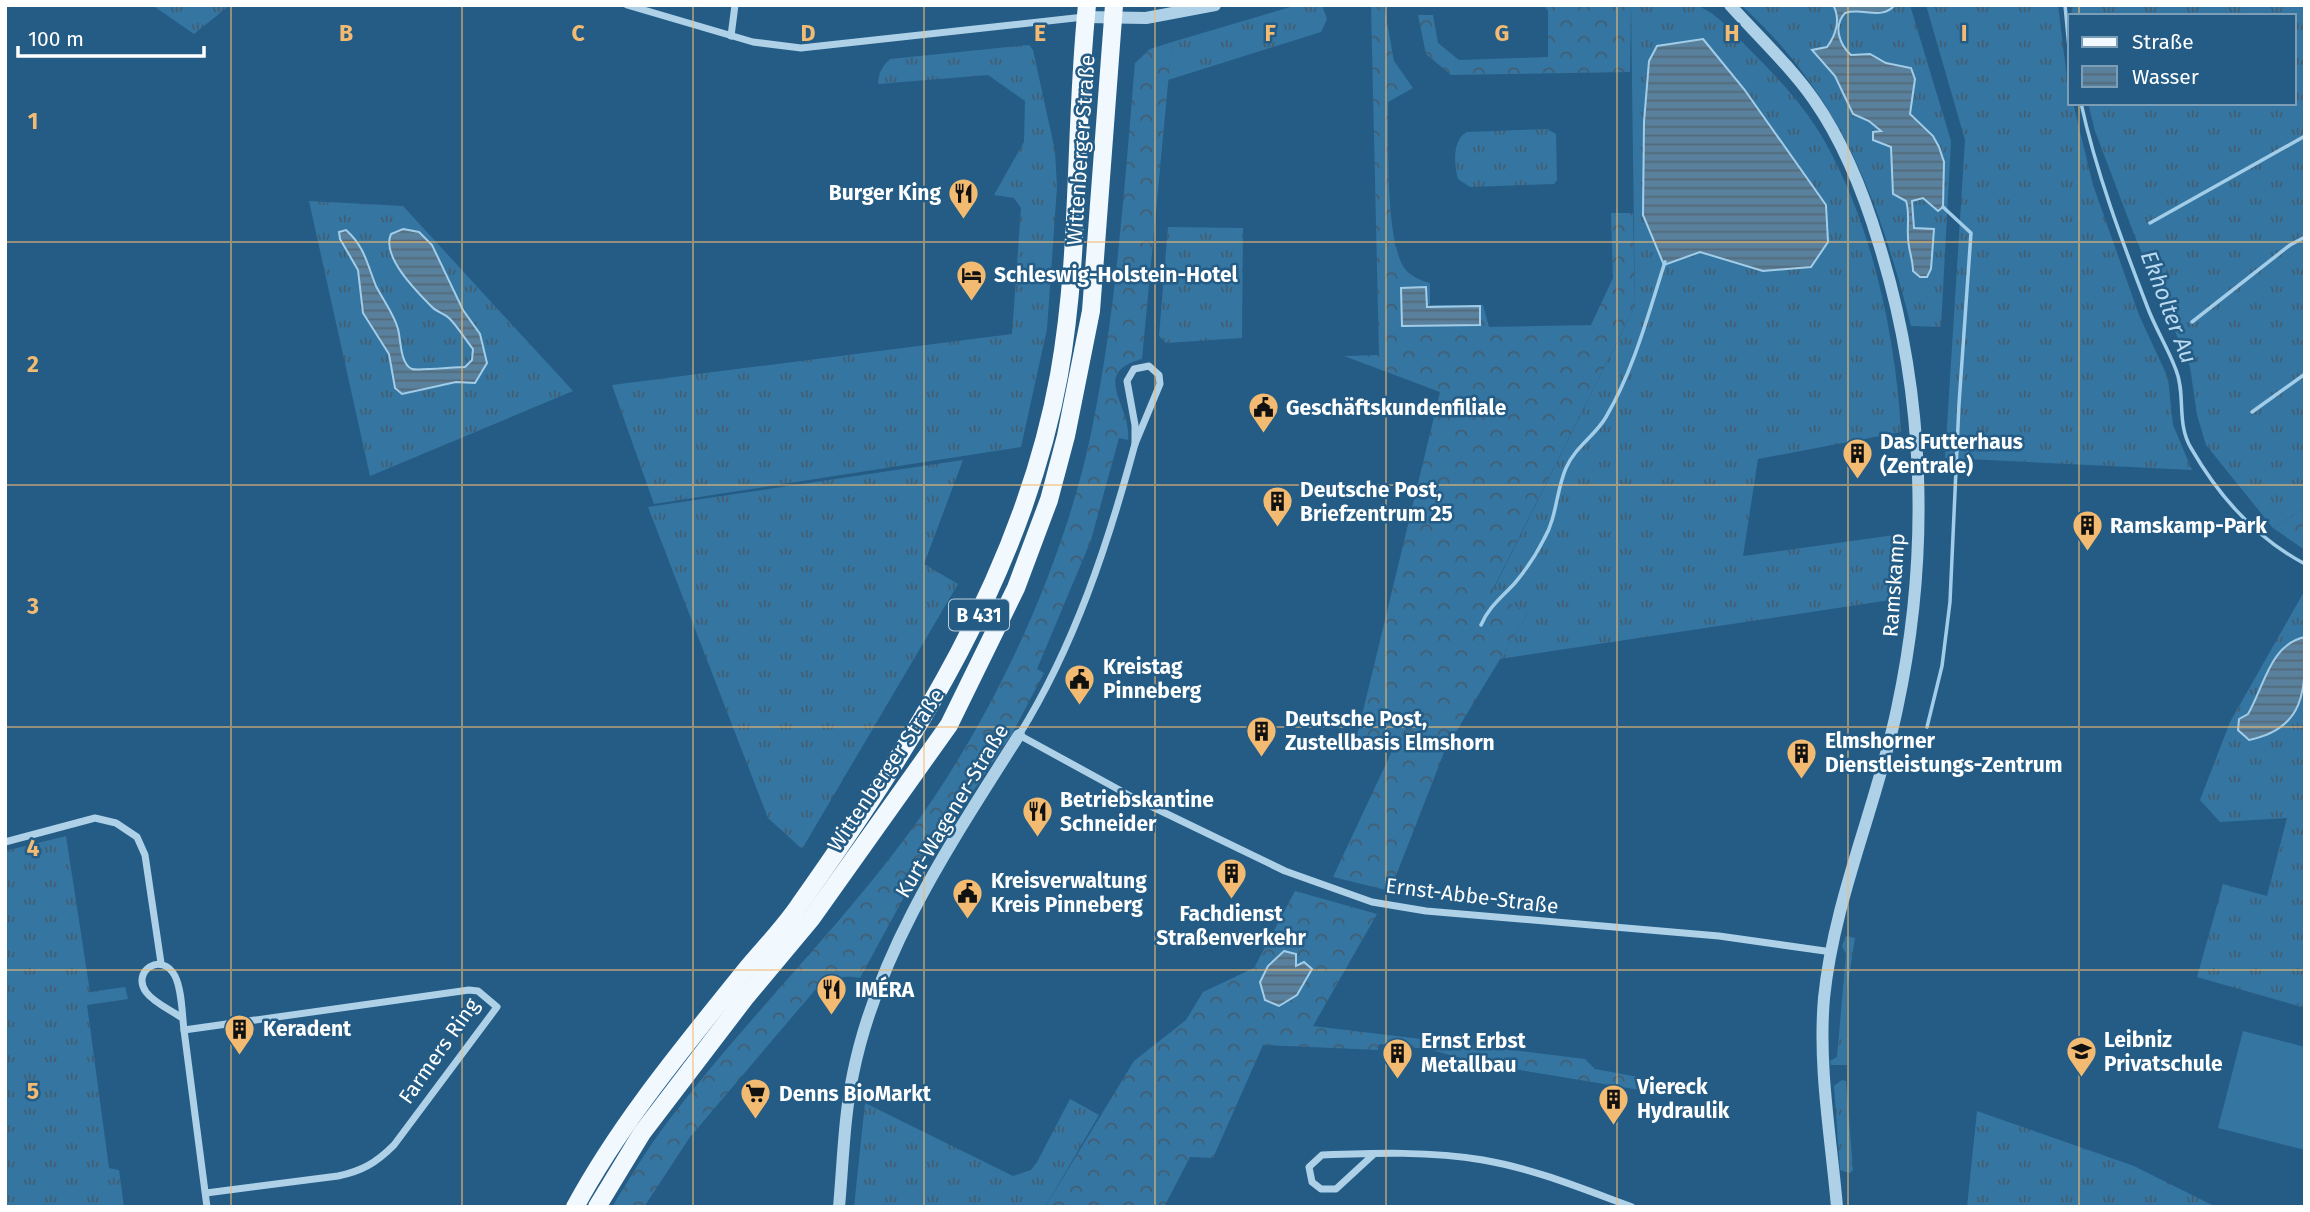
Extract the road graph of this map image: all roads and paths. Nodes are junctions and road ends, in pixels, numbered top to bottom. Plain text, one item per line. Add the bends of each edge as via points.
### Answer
1 (627, 5) edge
2 (735, 5) edge
3 (1215, 5) edge
4 (1730, 5) edge
5 (1086, 11) edge
6 (1114, 11) edge
7 (731, 36) junction
8 (1135, 444) junction
9 (1019, 735) junction
10 (5, 842) edge
11 (1832, 952) junction
12 (161, 963) junction
13 (182, 1018) junction
14 (184, 1030) junction
15 (1374, 1154) junction
16 (206, 1193) junction
17 (208, 1207) edge
18 (575, 1207) edge
19 (597, 1207) edge
20 (839, 1207) edge
21 (1632, 1207) edge
22 (1837, 1207) edge

1 - 7 street
2 - 7 street
3 - 6 street via 1173,16
4 - 11 street, Ramskamp via 1814,100 1865,197 1891,283 1913,409 1919,488 1914,621 1897,711
5 - 6 street
5 - 7 street via 811,48 779,47
5 - 18 main road, Wittenberger Straße / B 431 via 1078,185 1059,373 1030,492 997,578 947,679 798,908 631,1116
6 - 19 main road, Wittenberger Straße / B 431 via 1091,311 1049,500 1016,588 949,725 811,919 642,1133
8 - 8 street, Kurt-Wagener-Straße via 1159,391 1159,375 1149,366 1134,369 1127,381
8 - 9 street, Kurt-Wagener-Straße via 1090,587
9 - 11 street, Ernst-Abbe-Straße via 1134,798 1273,865 1372,902 1426,911 1719,936
9 - 20 street, Kurt-Wagener-Straße via 901,934 879,984 853,1073
10 - 12 street via 94,818 116,823 136,837 145,855
11 - 22 street, Ramskamp via 1822,1035
12 - 13 street via 176,977
12 - 13 street via 143,972 142,984 147,993
13 - 14 street
14 - 16 street
14 - 16 street, Farmers Ring via 469,990 478,991 497,1006 376,1163 338,1177
15 - 15 street via 1315,1158 1309,1167 1312,1182 1321,1189 1336,1189
15 - 21 street via 1503,1164
16 - 17 street

